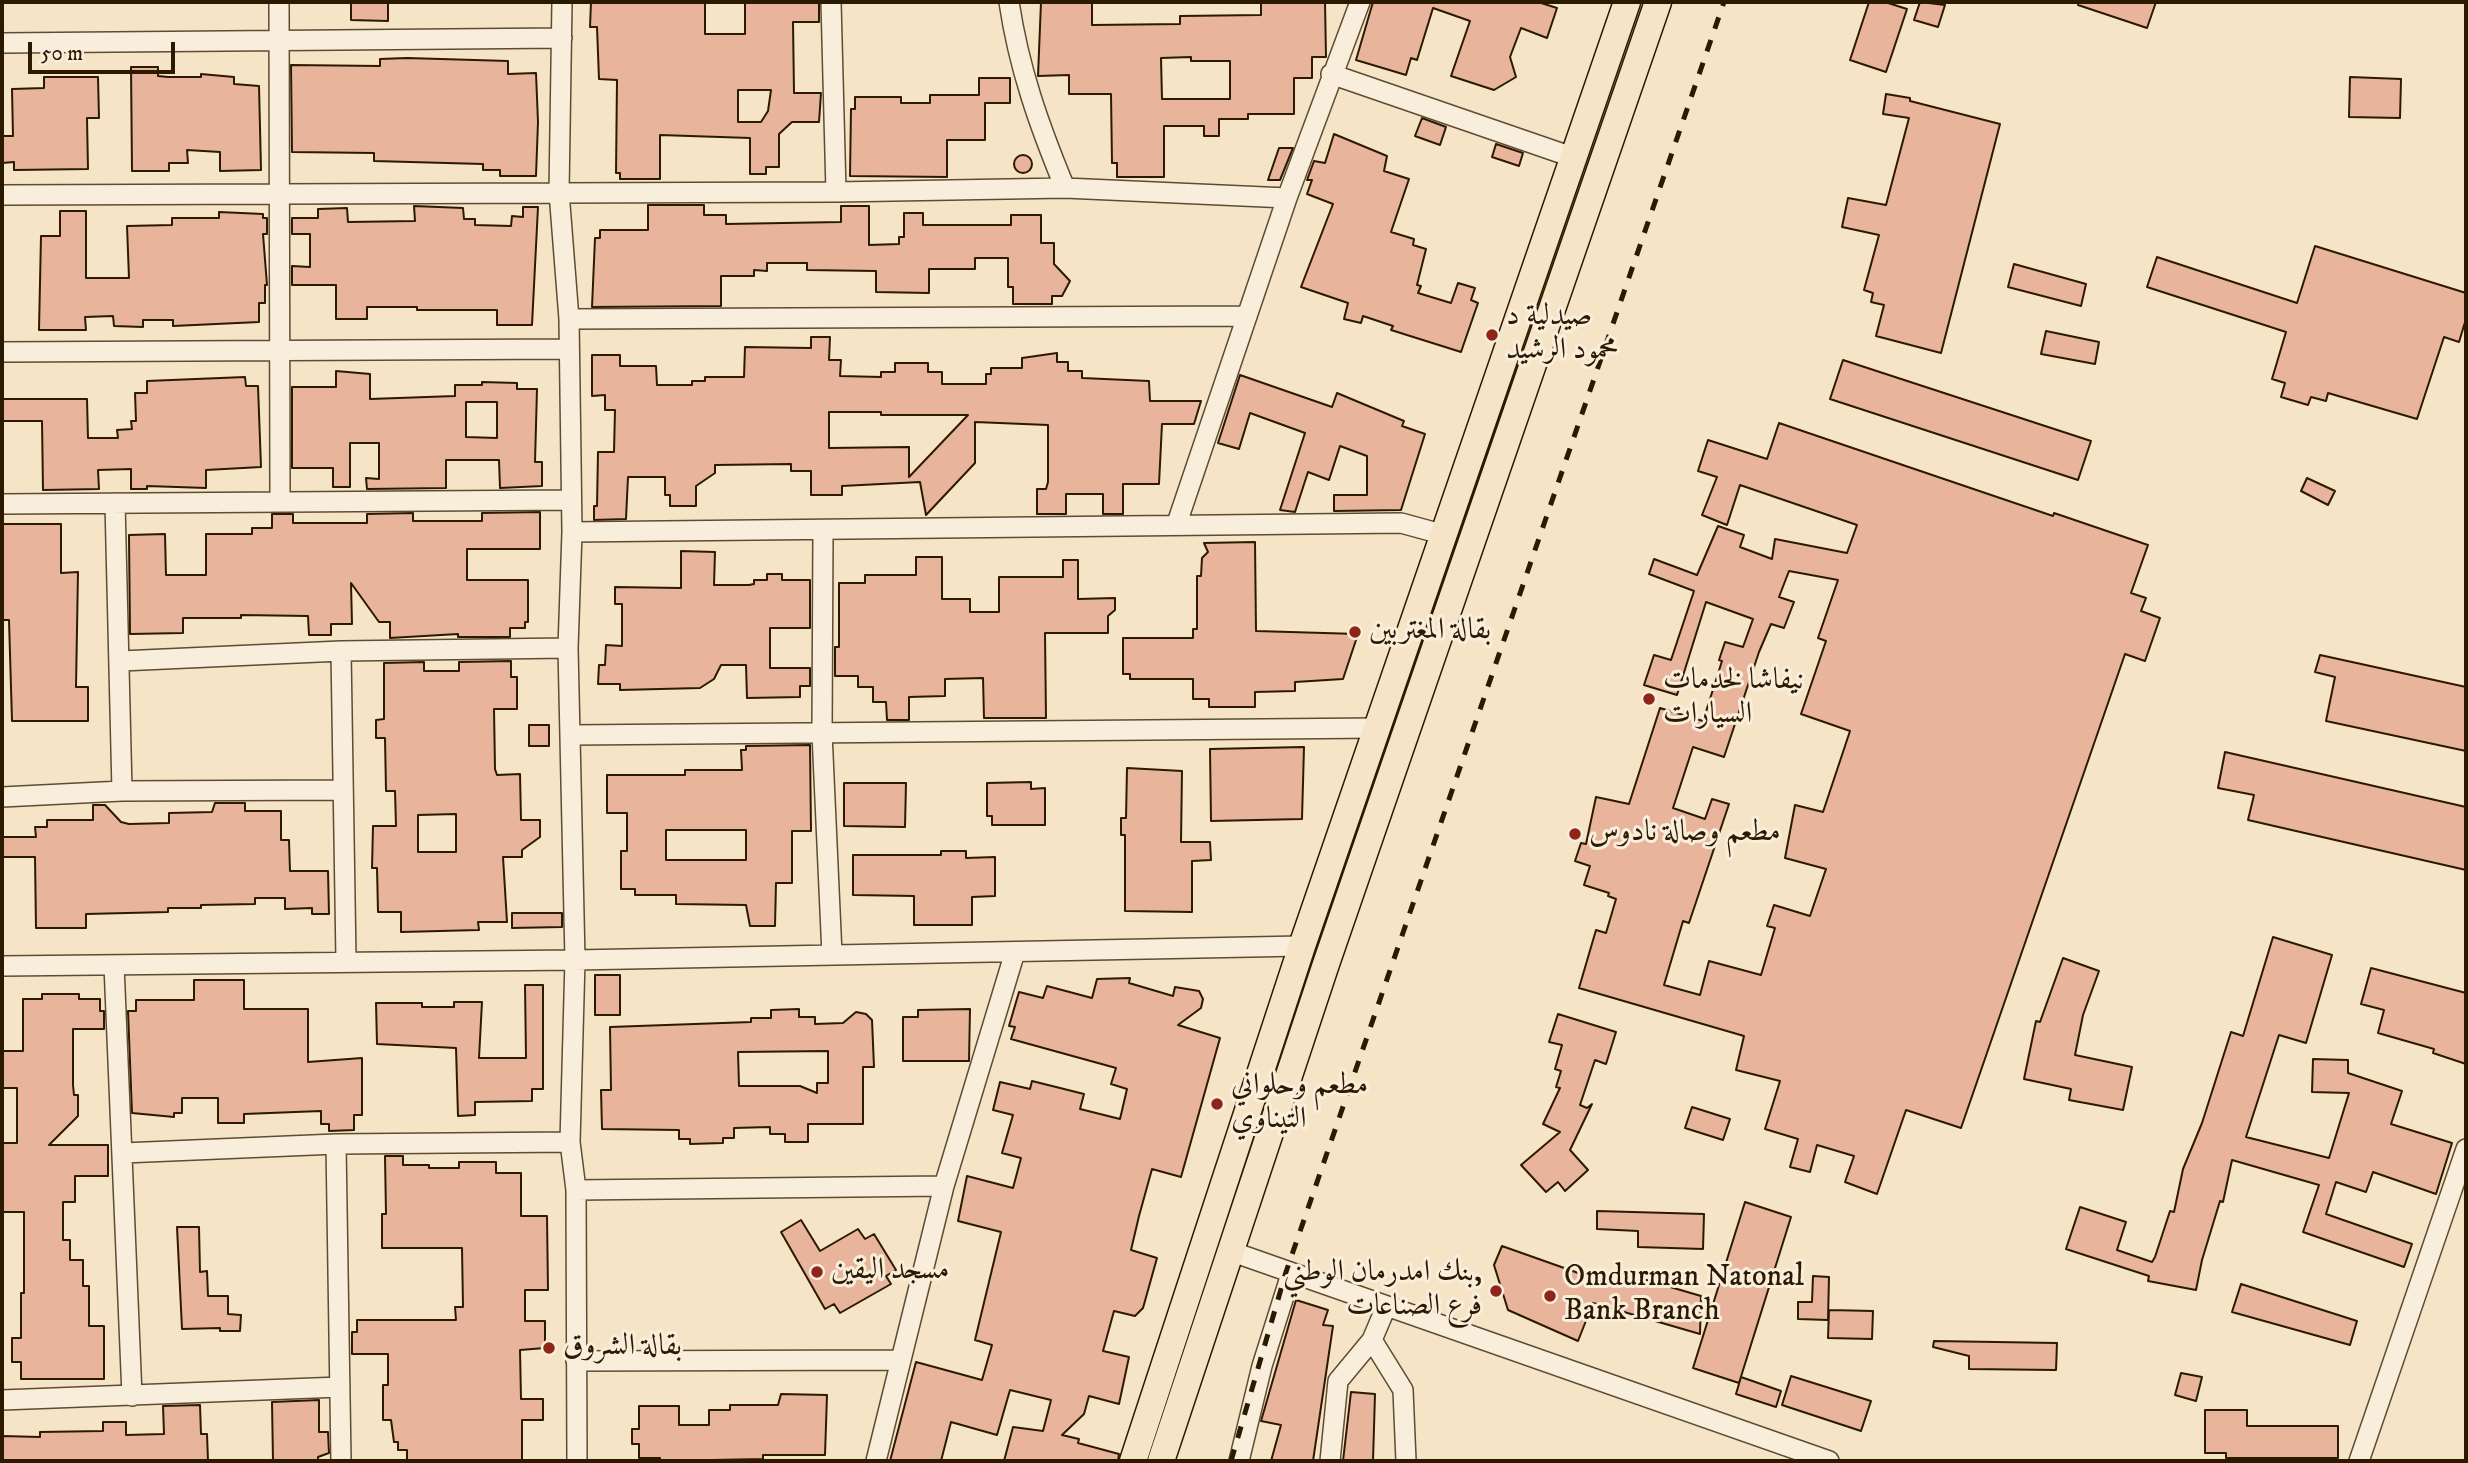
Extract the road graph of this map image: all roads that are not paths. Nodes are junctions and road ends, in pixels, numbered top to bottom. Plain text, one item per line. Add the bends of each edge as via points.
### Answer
1 (279, 2) edge
2 (562, 2) edge
3 (831, 2) edge
4 (1009, 2) edge
5 (1360, 2) edge
6 (1627, 2) edge
7 (1658, 2) edge
8 (562, 38) junction
9 (279, 41) junction
10 (2, 43) edge
11 (1331, 74) junction
12 (1574, 159) junction
13 (1065, 188) junction
14 (559, 192) junction
15 (836, 192) junction
16 (279, 194) junction
17 (2, 195) edge
18 (1287, 198) junction
19 (1246, 316) junction
20 (569, 319) junction
21 (567, 349) junction
22 (279, 351) junction
23 (2, 352) edge
24 (570, 500) junction
25 (280, 502) junction
26 (115, 503) junction
27 (2, 504) edge
28 (1177, 523) junction
29 (823, 531) junction
30 (572, 532) junction
31 (1445, 535) junction
32 (568, 648) junction
33 (341, 650) junction
34 (121, 661) junction
35 (1379, 728) junction
36 (822, 733) junction
37 (572, 735) junction
38 (343, 790) junction
39 (122, 792) junction
40 (2, 797) edge
41 (1302, 946) junction
42 (1015, 951) junction
43 (832, 955) junction
44 (346, 960) junction
45 (575, 960) junction
46 (114, 965) junction
47 (2, 966) edge
48 (570, 1142) junction
49 (336, 1144) junction
50 (2466, 1149) edge
51 (123, 1153) junction
52 (944, 1186) junction
53 (576, 1190) junction
54 (1230, 1251) junction
55 (1291, 1274) junction
56 (1386, 1307) junction
57 (1372, 1340) junction
58 (901, 1360) junction
59 (576, 1361) junction
60 (340, 1387) junction
61 (132, 1396) junction
62 (2, 1399) edge
63 (341, 1461) edge
64 (577, 1461) edge
65 (876, 1461) edge
66 (1133, 1461) edge
67 (1161, 1461) edge
68 (1239, 1461) edge
69 (1329, 1461) edge
70 (1406, 1461) edge
71 (1829, 1461) edge
72 (2359, 1461) edge

1 - 9 street
2 - 8 street
3 - 15 street
4 - 13 street via 1020,70
5 - 11 street
6 - 12 main road
7 - 54 main road
8 - 9 street
8 - 14 street
9 - 10 street
9 - 16 street
11 - 12 street
11 - 18 street
12 - 31 main road
13 - 15 street
13 - 18 street
14 - 15 street
14 - 16 street
14 - 20 street
16 - 17 street
16 - 22 street
18 - 19 street
19 - 20 street
19 - 28 street
20 - 21 street
21 - 22 street
21 - 24 street
22 - 23 street
22 - 25 street
24 - 25 street
24 - 30 street
25 - 26 street
26 - 27 street
26 - 34 street
28 - 29 street
28 - 31 street via 1401,523
29 - 30 street
29 - 36 street
30 - 32 street
31 - 35 main road
32 - 33 street
32 - 37 street
33 - 34 street
33 - 38 street
34 - 39 street
35 - 36 street
35 - 41 main road
36 - 37 street
36 - 43 street
37 - 45 street
38 - 39 street
38 - 44 street
39 - 40 street
41 - 42 street
41 - 66 main road
42 - 43 street
42 - 52 street
43 - 45 street
44 - 45 street
44 - 46 street
45 - 48 street
46 - 47 street
46 - 51 street
48 - 49 street
48 - 53 street
49 - 51 street
49 - 60 street
50 - 72 street
51 - 61 street
52 - 53 street
52 - 58 street
53 - 59 street
54 - 55 street
54 - 67 main road
55 - 56 street
55 - 68 street
56 - 57 street
56 - 71 street
57 - 69 street via 1338,1381
57 - 70 street via 1403,1390
58 - 59 street
58 - 65 street
59 - 64 street
60 - 61 street
60 - 63 street
61 - 62 street

